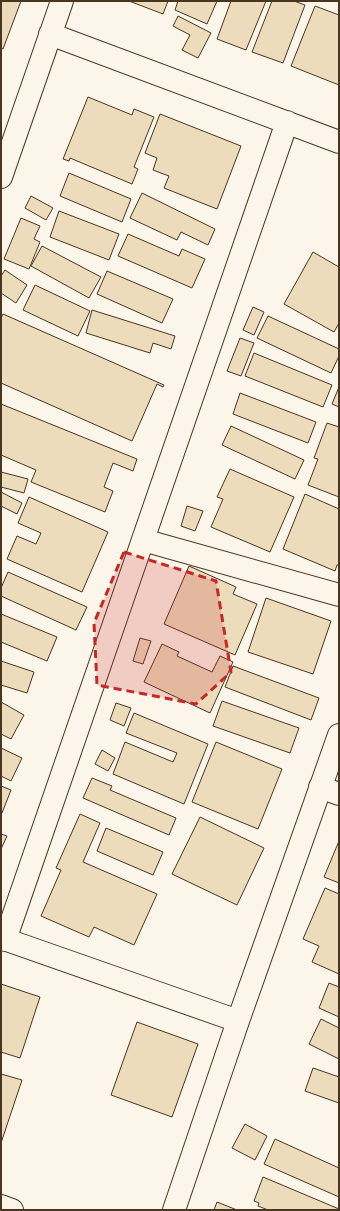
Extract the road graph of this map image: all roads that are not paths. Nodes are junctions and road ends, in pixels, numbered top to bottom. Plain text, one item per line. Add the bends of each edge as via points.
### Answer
1 (62, 1) edge
2 (50, 34) junction
3 (287, 122) junction
4 (339, 142) edge
5 (1, 177) edge
6 (143, 540) junction
7 (339, 595) edge
8 (339, 735) edge
9 (329, 790) edge
10 (3, 939) edge
11 (238, 1021) junction
12 (1, 1206) edge
13 (12, 1210) edge
14 (174, 1210) edge

1 - 2 street
2 - 3 street
2 - 5 street
3 - 4 street
3 - 6 street
6 - 7 street
6 - 10 street
8 - 9 street
9 - 11 street
10 - 11 street
11 - 14 street
12 - 13 street

